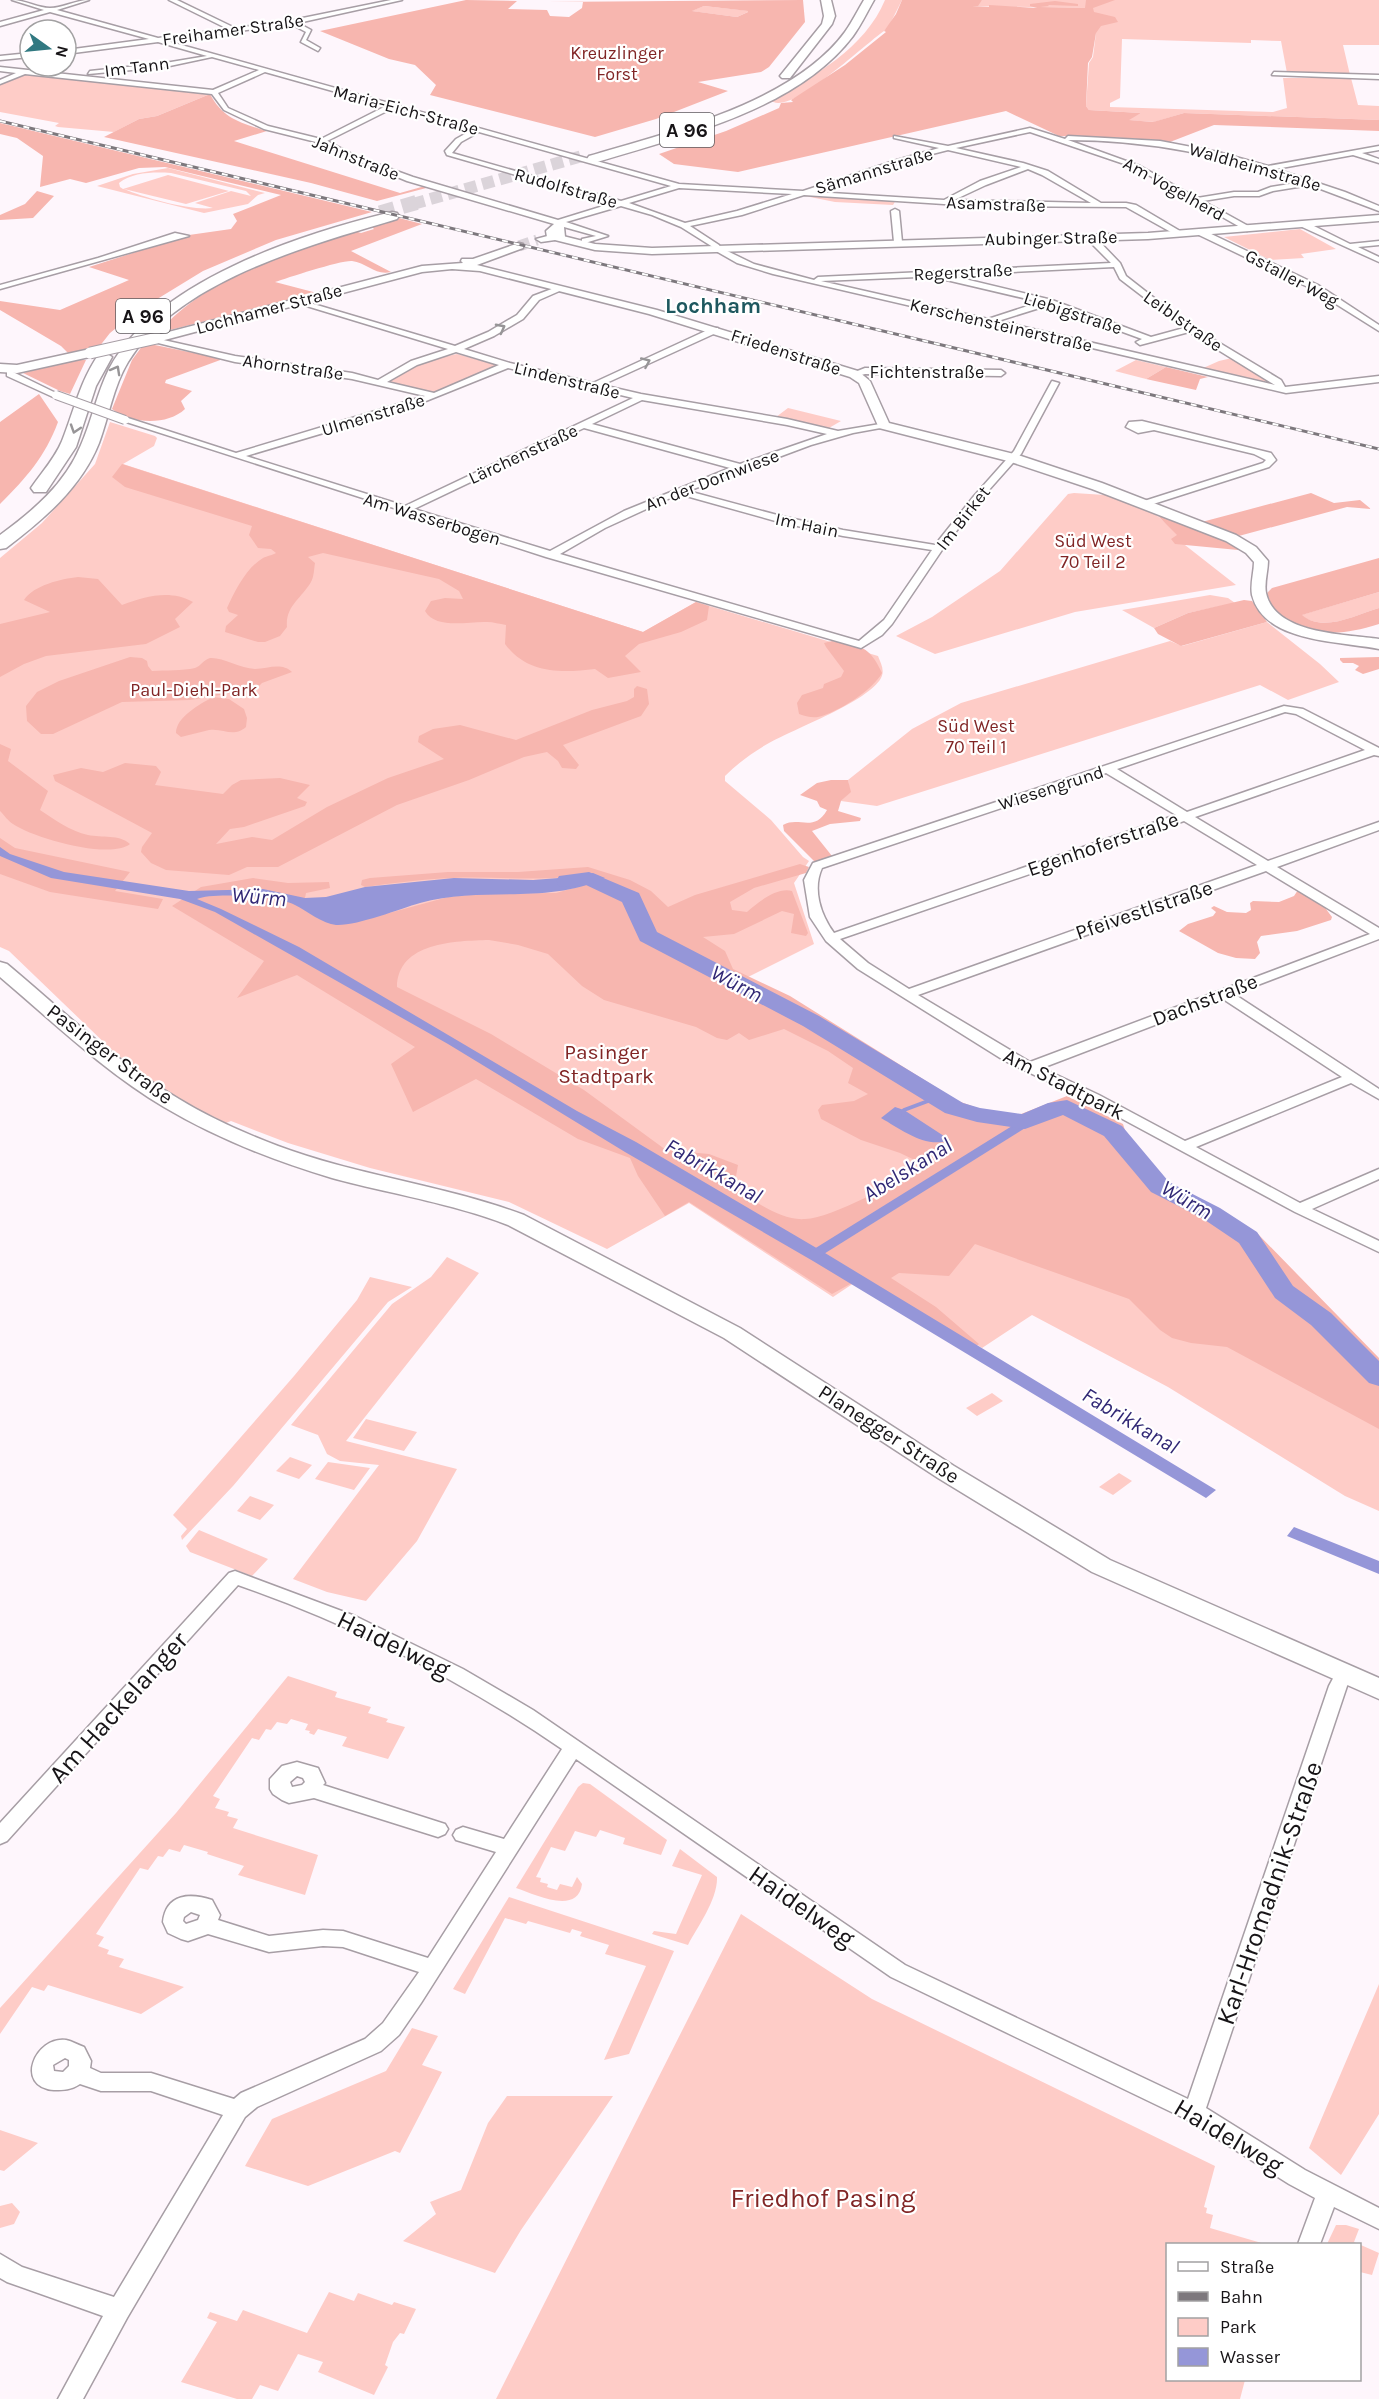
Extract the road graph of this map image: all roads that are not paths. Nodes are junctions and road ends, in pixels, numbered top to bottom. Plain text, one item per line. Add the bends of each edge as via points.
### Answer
1 (15, 0) edge
2 (86, 0) edge
3 (172, 0) edge
4 (399, 0) edge
5 (826, 0) edge
6 (855, 0) edge
7 (869, 0) edge
8 (49, 11) junction
9 (292, 22) junction
10 (0, 24) edge
11 (234, 30) junction
12 (863, 34) dead end
13 (157, 41) junction
14 (318, 49) dead end
15 (78, 51) edge
16 (18, 56) edge
17 (210, 56) junction
18 (0, 58) edge
19 (826, 58) junction
20 (0, 69) edge
21 (18, 71) edge
22 (263, 71) junction
23 (18, 74) edge
24 (78, 74) edge
25 (1274, 74) dead end
26 (786, 76) junction
27 (1379, 77) edge
28 (78, 78) edge
29 (0, 82) edge
30 (214, 92) junction
31 (391, 106) junction
32 (479, 130) junction
33 (1030, 130) joint
34 (896, 137) dead end
35 (1056, 138) junction
36 (322, 141) junction
37 (1379, 148) edge
38 (946, 149) junction
39 (1351, 152) junction
40 (1379, 161) edge
41 (1027, 167) junction
42 (1269, 168) junction
43 (1312, 183) junction
44 (679, 186) junction
45 (801, 194) junction
46 (1195, 200) junction
47 (945, 202) junction
48 (622, 204) junction
49 (1100, 205) junction
50 (1379, 209) edge
51 (895, 211) dead end
52 (1379, 218) edge
53 (560, 222) junction
54 (1303, 224) junction
55 (684, 225) junction
56 (1247, 230) junction
57 (1202, 233) junction
58 (1181, 234) junction
59 (549, 237) junction
60 (1090, 237) junction
61 (165, 239) dead end
62 (585, 242) junction
63 (898, 242) junction
64 (1379, 243) edge
65 (519, 246) tunnel mouth
66 (1347, 246) junction
67 (606, 249) junction
68 (717, 249) junction
69 (1379, 260) edge
70 (474, 264) junction
71 (1117, 265) junction
72 (927, 273) junction
73 (810, 281) junction
74 (0, 287) edge
75 (560, 289) junction
76 (303, 302) junction
77 (1048, 302) junction
78 (1379, 321) edge
79 (989, 322) junction
80 (1368, 322) junction
81 (1190, 329) junction
82 (1379, 329) edge
83 (715, 330) junction
84 (155, 339) junction
85 (1148, 339) junction
86 (453, 350) junction
87 (1116, 352) junction
88 (507, 365) junction
89 (5, 369) edge
90 (1001, 373) dead end
91 (854, 374) junction
92 (1379, 379) edge
93 (380, 382) junction
94 (1055, 383) dead end
95 (593, 386) junction
96 (1286, 390) junction
97 (434, 396) junction
98 (641, 397) junction
99 (585, 425) junction
100 (883, 425) junction
101 (1153, 427) dead end
102 (837, 434) junction
103 (236, 456) junction
104 (1013, 458) junction
105 (739, 467) junction
106 (678, 491) junction
107 (26, 502) dead end
108 (1144, 504) junction
109 (405, 510) junction
110 (0, 544) edge
111 (938, 548) junction
112 (550, 555) junction
113 (1379, 644) edge
114 (861, 645) joint
115 (1377, 752) edge
116 (1108, 769) junction
117 (1185, 815) junction
118 (1379, 826) edge
119 (817, 866) joint
120 (1270, 866) junction
121 (1379, 934) edge
122 (831, 938) junction
123 (0, 968) edge
124 (1223, 993) junction
125 (908, 994) junction
126 (1031, 1067) junction
127 (1352, 1078) junction
128 (1379, 1095) edge
129 (1185, 1146) junction
130 (1379, 1173) edge
131 (397, 1188) joint
132 (1300, 1209) junction
133 (1379, 1247) edge
134 (235, 1578) joint
135 (1345, 1674) junction
136 (1379, 1689) edge
137 (573, 1748) junction
138 (311, 1789) dead end
139 (438, 1829) dead end
140 (463, 1835) dead end
141 (0, 1836) edge
142 (509, 1848) junction
143 (206, 1925) dead end
144 (432, 1968) junction
145 (77, 2073) dead end
146 (237, 2110) junction
147 (1194, 2112) junction
148 (1328, 2194) junction
149 (1379, 2218) edge
150 (1309, 2243) edge
151 (0, 2265) edge
152 (119, 2310) junction
153 (70, 2399) edge

1 - 8 street, Maria-Eich-Straße
2 - 8 street
3 - 11 street
4 - 9 street, Freihamer Straße
5 - 26 highway via 830,17 827,24
6 - 26 highway, A 96 via 830,39
7 - 19 highway, A 96 via 854,26
8 - 10 street
8 - 13 street, Maria-Eich-Straße
9 - 11 street, Freihamer Straße
9 - 14 street via 309,31 303,41
11 - 13 street, Freihamer Straße
12 - 19 highway
13 - 15 street, Freihamer Straße
13 - 17 street, Maria-Eich-Straße
16 - 18 street
17 - 22 street, Maria-Eich-Straße
17 - 24 street, Im Tann
19 - 26 highway, A 96 via 791,84 747,106 686,130 587,158 706,116
20 - 21 street
22 - 30 street
22 - 31 street, Maria-Eich-Straße
23 - 29 street
25 - 27 street
28 - 30 street
30 - 36 street, Jahnstraße via 226,109 247,121
31 - 32 street, Maria-Eich-Straße
31 - 36 street
32 - 44 street, Maria-Eich-Straße
32 - 48 street, Rudolfstraße via 455,143 449,154
33 - 35 street, Am Vogelherd
33 - 38 street, Sämannstraße
34 - 38 street
35 - 42 street, Waldheimstraße via 1176,144
35 - 46 street, Am Vogelherd via 1138,167
36 - 53 street, Jahnstraße via 410,179
37 - 39 street
38 - 41 street
38 - 45 street, Sämannstraße
39 - 40 street
39 - 42 street
41 - 47 street
41 - 49 street
42 - 43 street, Waldheimstraße
43 - 46 street via 1259,194
43 - 50 street, Waldheimstraße
44 - 45 street, Sämannstraße
44 - 48 street
45 - 47 street, Asamstraße via 834,203 897,207 900,199
45 - 55 street
46 - 56 street, Am Vogelherd
47 - 49 street, Asamstraße
48 - 53 street
48 - 55 street, Rudolfstraße
49 - 58 street, Asamstraße via 1133,207
51 - 63 street
52 - 54 street, Aubinger Straße
53 - 59 street
53 - 62 street, Jahnstraße via 604,237
54 - 56 street, Aubinger Straße
54 - 66 street
55 - 68 street, Rudolfstraße
56 - 57 street, Aubinger Straße
57 - 58 street, Aubinger Straße
57 - 80 street, Gstaller Weg via 1315,287
58 - 60 street, Aubinger Straße
59 - 62 street, Aubinger Straße
59 - 67 street, Aubinger Straße
60 - 63 street, Aubinger Straße
60 - 71 street, Leiblstraße
61 - 74 street
62 - 67 street, Aubinger Straße
63 - 68 street, Aubinger Straße
64 - 66 street
65 - 70 street, Lochhamer Straße
66 - 69 street
67 - 68 street, Aubinger Straße
68 - 73 street, Kerschensteinerstraße via 734,259
70 - 75 street, Friedenstraße
70 - 76 street, Lochhamer Straße via 391,276
71 - 72 street, Regerstraße
71 - 81 street, Leiblstraße via 1123,277
72 - 73 street, Regerstraße
72 - 77 street, Liebigstraße
73 - 79 street, Kerschensteinerstraße
75 - 83 street, Friedenstraße
86 -> 75 street via 510,324 536,297
76 - 84 street, Lochhamer Straße
76 - 86 street, Lindenstraße
77 - 79 street
77 - 85 street, Liebigstraße
78 - 80 street
79 - 87 street, Kerschensteinerstraße
80 - 82 street, Gstaller Weg
81 - 85 street
81 - 96 street, Leiblstraße
83 - 91 street, Friedenstraße
95 -> 83 street
84 - 89 street, Lochhamer Straße, bridge
84 - 93 street, Ahornstraße via 235,359
85 - 87 street
86 - 88 street, Lindenstraße
86 - 93 street via 406,366
87 - 96 street, Kerschensteinerstraße
88 - 95 street, Lindenstraße
88 - 97 street, Ulmenstraße
89 - 103 street, Am Wasserbogen, bridge via 56,395
90 - 91 street, Fichtenstraße via 933,370
91 - 100 street, Friedenstraße via 864,381
92 - 96 street, Kerschensteinerstraße
93 - 97 street, Ahornstraße
94 - 104 street, Im Birket
95 - 98 street, Lindenstraße
97 - 103 street, Ulmenstraße
98 - 99 street, Lärchenstraße
98 - 102 street, Lindenstraße
99 - 105 street
99 - 109 street, Lärchenstraße
100 - 102 street, An der Dornwiese
100 - 104 street
101 - 108 street via 1268,455 1271,460 1266,465
102 - 105 street, An der Dornwiese
103 - 109 street, Am Wasserbogen
104 - 108 street
104 - 111 street, Im Birket
105 - 106 street, An der Dornwiese
106 - 111 street, Im Hain via 779,519
106 - 112 street, An der Dornwiese via 595,528
110 -> 107 highway, A 96 via 48,504 78,467 123,357 164,315 210,284 261,260 386,215 328,228 246,258 174,294 147,313 122,334 102,359 90,381 70,443
108 - 113 street via 1231,538 1257,555 1261,561 1261,600 1279,621 1316,635
109 - 112 street, Am Wasserbogen
111 - 114 street, Im Birket via 888,622
112 - 114 street, Am Wasserbogen
115 - 116 street, Wiesengrund via 1299,711 1284,709
115 - 117 street, Egenhoferstraße
116 - 117 street
116 - 119 street, Wiesengrund
117 - 120 street
117 - 122 street, Egenhoferstraße
118 - 120 street, Pfeivestlstraße
119 - 122 street, Am Stadtpark via 810,880 811,894 816,917
120 - 121 street
120 - 125 street, Pfeivestlstraße
121 - 124 street, Dachstraße
122 - 125 street, Am Stadtpark via 863,966
123 - 131 street, Pasinger Straße via 109,1059 171,1103 271,1150
124 - 126 street, Dachstraße
124 - 127 street
125 - 126 street, Am Stadtpark
126 - 129 street, Am Stadtpark
127 - 128 street
127 - 129 street
129 - 132 street, Am Stadtpark
130 - 132 street
131 - 135 street, Planegger Straße via 482,1207 532,1228 732,1333 946,1472 1101,1566
132 - 133 street, Am Stadtpark
134 - 137 street, Haidelweg via 332,1614 445,1668
134 - 141 street, Am Hackelanger
135 - 136 street, Planegger Straße
135 - 147 street, Karl-Hromadnik-Straße
137 - 142 street
137 - 147 street, Haidelweg via 898,1971
138 - 139 street
140 - 142 street
142 - 144 street
143 - 144 street via 269,1944 343,1939
144 - 146 street via 390,2029 373,2044 249,2100
145 - 146 street via 101,2082 151,2082
146 - 152 street
147 - 148 street, Haidelweg
148 - 149 street, Haidelweg
148 - 150 street
151 - 152 street via 15,2275
152 - 153 street

